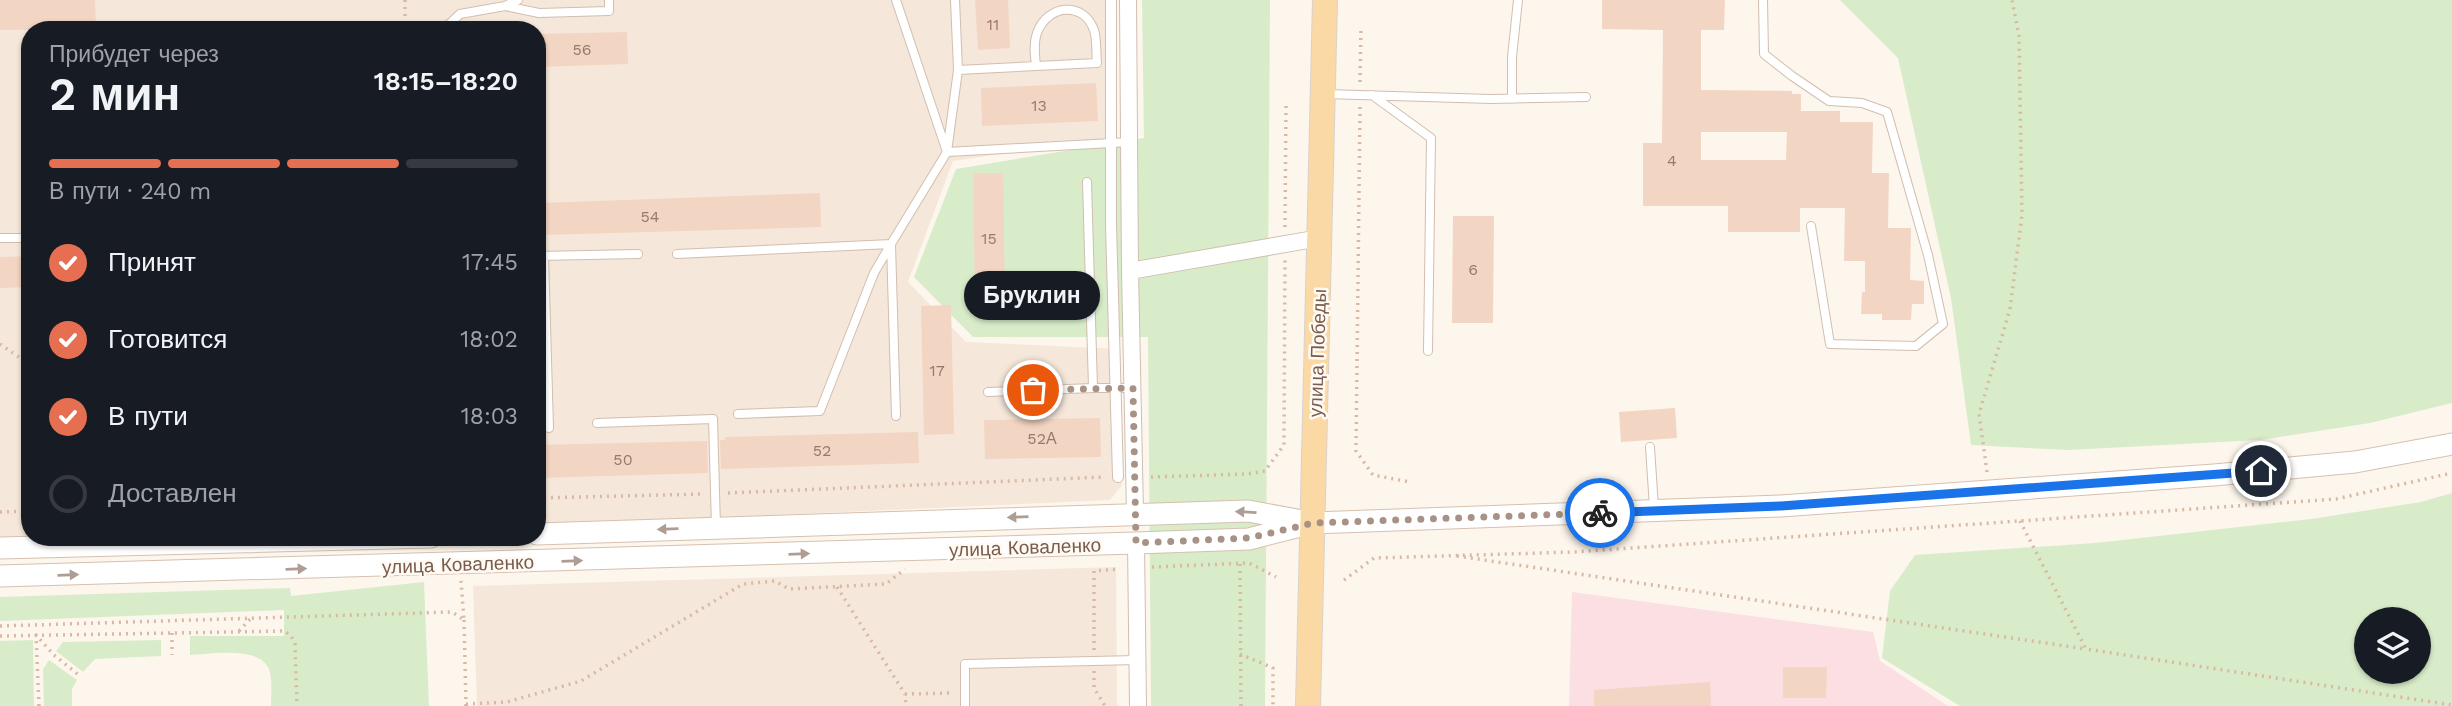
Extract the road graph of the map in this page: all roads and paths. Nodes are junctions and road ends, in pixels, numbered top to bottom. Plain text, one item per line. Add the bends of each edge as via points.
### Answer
1 (405, 0) edge
2 (517, 0) edge
3 (609, 0) edge
4 (896, 0) edge
5 (956, 0) edge
6 (1111, 0) edge
7 (1128, 0) edge
8 (1325, 0) edge
9 (1518, 0) edge
10 (1763, 0) edge
11 (2012, 0) edge
12 (505, 6) junction
13 (405, 21) edge
14 (453, 21) edge
15 (1361, 27) dead end
16 (1035, 66) junction
17 (958, 70) junction
18 (1323, 94) junction
19 (1360, 94) junction
20 (1372, 94) junction
21 (1587, 97) dead end
22 (1512, 99) junction
23 (1286, 103) dead end
24 (1130, 142) junction
25 (1110, 143) junction
26 (947, 152) junction
27 (1087, 182) dead end
28 (1811, 226) dead end
29 (0, 238) edge
30 (21, 238) edge
31 (1321, 238) junction
32 (891, 244) junction
33 (1285, 244) junction
34 (638, 254) dead end
35 (677, 254) dead end
36 (546, 256) edge
37 (1130, 271) junction
38 (0, 344) edge
39 (1428, 351) dead end
40 (21, 359) edge
41 (546, 364) edge
42 (1093, 388) junction
43 (1133, 388) junction
44 (1115, 389) junction
45 (988, 392) dead end
46 (738, 414) dead end
47 (896, 416) dead end
48 (597, 423) dead end
49 (549, 428) dead end
50 (2452, 444) edge
51 (1650, 447) dead end
52 (2452, 473) edge
53 (1118, 477) joint
54 (1135, 477) junction
55 (1410, 482) dead end
56 (1990, 491) junction
57 (715, 494) junction
58 (546, 498) edge
59 (21, 511) edge
60 (1654, 511) junction
61 (0, 512) edge
62 (1135, 513) junction
63 (2020, 521) junction
64 (1313, 523) junction
65 (716, 527) junction
66 (546, 534) edge
67 (1136, 543) junction
68 (77, 546) edge
69 (424, 546) edge
70 (0, 548) edge
71 (1444, 555) junction
72 (1095, 563) dead end
73 (460, 564) junction
74 (1240, 564) dead end
75 (425, 565) junction
76 (905, 569) dead end
77 (1094, 571) dead end
78 (0, 576) edge
79 (1344, 580) dead end
80 (837, 587) junction
81 (252, 617) junction
82 (464, 620) junction
83 (0, 626) edge
84 (239, 631) junction
85 (172, 632) junction
86 (36, 635) junction
87 (0, 636) edge
88 (2086, 649) junction
89 (1240, 654) junction
90 (172, 655) dead end
91 (1138, 660) junction
92 (1094, 672) dead end
93 (80, 676) dead end
94 (965, 692) junction
95 (905, 694) junction
96 (466, 705) edge
97 (2452, 705) edge
98 (39, 706) edge
99 (297, 706) edge
100 (906, 706) edge
101 (965, 706) edge
102 (1105, 706) edge
103 (1138, 706) edge
104 (1241, 706) edge
105 (1273, 706) edge
106 (1308, 706) edge

1 - 13 path
2 - 12 lane
3 - 12 lane via 609,11 539,13
4 - 26 lane
5 - 17 lane
6 - 25 street
7 - 24 street
8 - 18 main road, улица Победы
9 - 22 lane
10 - 28 lane via 1764,54 1829,101 1862,103 1887,112 1943,324 1916,346 1830,344
11 - 56 path via 2019,36 2022,215 2010,309 1979,414
12 - 14 lane via 460,14
15 - 19 path
16 - 16 lane via 1097,63 1095,32 1088,18 1074,9 1048,15 1037,31
16 - 17 lane
17 - 26 lane
18 - 19 lane
18 - 31 main road, улица Победы
19 - 20 lane
19 - 55 path via 1356,451 1373,475
20 - 22 lane
20 - 39 lane via 1430,138
21 - 22 lane
23 - 33 path
24 - 25 lane
24 - 37 street
25 - 26 lane
25 - 44 street
26 - 32 lane
27 - 42 lane
29 - 30 lane
31 - 33 street
31 - 64 main road, улица Победы
32 - 35 lane
32 - 46 lane via 874,273 820,411
32 - 47 lane
33 - 37 street
33 - 54 path via 1284,445 1265,471
34 - 36 lane
37 - 43 street
38 - 40 path
41 - 49 lane
42 - 44 lane
42 - 45 lane
43 - 44 lane
43 - 54 street
44 - 53 street
48 - 57 lane via 713,419
50 - 56 main road via 2355,462
51 - 60 lane
52 - 63 path via 2336,499
53 - 57 path
54 - 62 street
56 - 60 main road
57 - 58 path
57 - 65 lane
59 - 61 path
60 - 64 main road
64 -> 62 main road, улица Коваленко via 1248,511
62 -> 65 main road, улица Коваленко
62 - 67 main road
63 - 71 path via 1574,552
63 - 88 path
64 - 67 main road, улица Коваленко via 1249,538
64 - 106 main road, улица Победы
65 -> 66 main road, улица Коваленко
73 -> 67 main road, улица Коваленко
67 - 91 street
68 - 70 main road, улица Коваленко
69 - 75 main road
71 - 79 path via 1374,558
71 - 88 path
72 - 77 path
73 - 75 main road, улица Коваленко
73 - 82 path
74 - 89 path
78 -> 75 main road, улица Коваленко
76 - 80 path via 886,584
80 - 95 path
80 - 96 path via 789,589 775,581 743,584 580,681 507,702
81 - 82 path via 452,612
81 - 83 path
81 - 84 path
82 - 96 path
84 - 85 path
84 - 99 path via 285,631 291,636
85 - 86 path
85 - 90 path
86 - 87 path
86 - 93 path
86 - 98 path
88 - 97 path
89 - 104 path
89 - 105 path via 1273,668
91 - 94 lane via 965,664
91 - 103 street
92 - 102 path via 1094,688
94 - 95 path
94 - 101 lane
95 - 100 path

